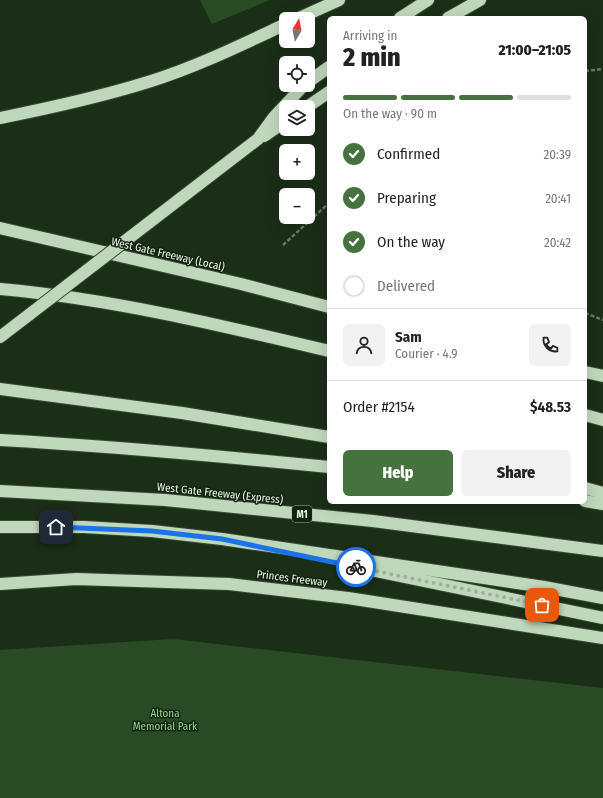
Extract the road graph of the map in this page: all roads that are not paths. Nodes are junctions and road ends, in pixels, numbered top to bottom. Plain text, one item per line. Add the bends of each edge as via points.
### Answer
1 (339, 0) edge
2 (428, 0) edge
3 (480, 0) edge
4 (312, 12) edge
5 (403, 16) edge
6 (452, 16) edge
7 (279, 27) edge
8 (327, 68) edge
9 (315, 77) edge
10 (297, 92) edge
11 (327, 93) edge
12 (315, 102) edge
13 (0, 118) edge
14 (279, 126) edge
15 (258, 139) junction
16 (0, 228) edge
17 (0, 289) edge
18 (327, 306) edge
19 (0, 337) edge
20 (327, 351) edge
21 (587, 372) edge
22 (603, 376) edge
23 (0, 389) edge
24 (587, 416) edge
25 (603, 420) edge
26 (327, 437) edge
27 (0, 440) edge
28 (327, 467) edge
29 (587, 489) edge
30 (0, 491) edge
31 (603, 493) edge
32 (587, 501) edge
33 (603, 504) edge
34 (0, 527) edge
35 (222, 539) junction
36 (603, 551) edge
37 (0, 584) edge
38 (603, 598) edge
39 (603, 618) edge
40 (603, 638) edge

1 - 4 highway
2 - 5 highway
3 - 6 highway
7 - 13 highway via 195,65 148,82 61,106
8 - 9 highway
10 - 15 highway via 274,116
11 - 12 highway
14 - 15 highway
15 - 19 highway, bridge
16 - 18 highway, West Gate Freeway (Local)
17 - 20 highway via 116,304
21 - 22 highway
23 - 26 highway via 182,413
24 - 25 highway
27 - 28 highway via 181,452
29 - 31 highway
30 - 36 highway, West Gate Freeway (Express) / M1 via 165,500 373,521
32 - 33 highway
34 - 35 highway via 84,527
35 - 38 highway
35 - 39 highway
37 - 40 highway, Princes Freeway via 76,579 230,584 348,598

